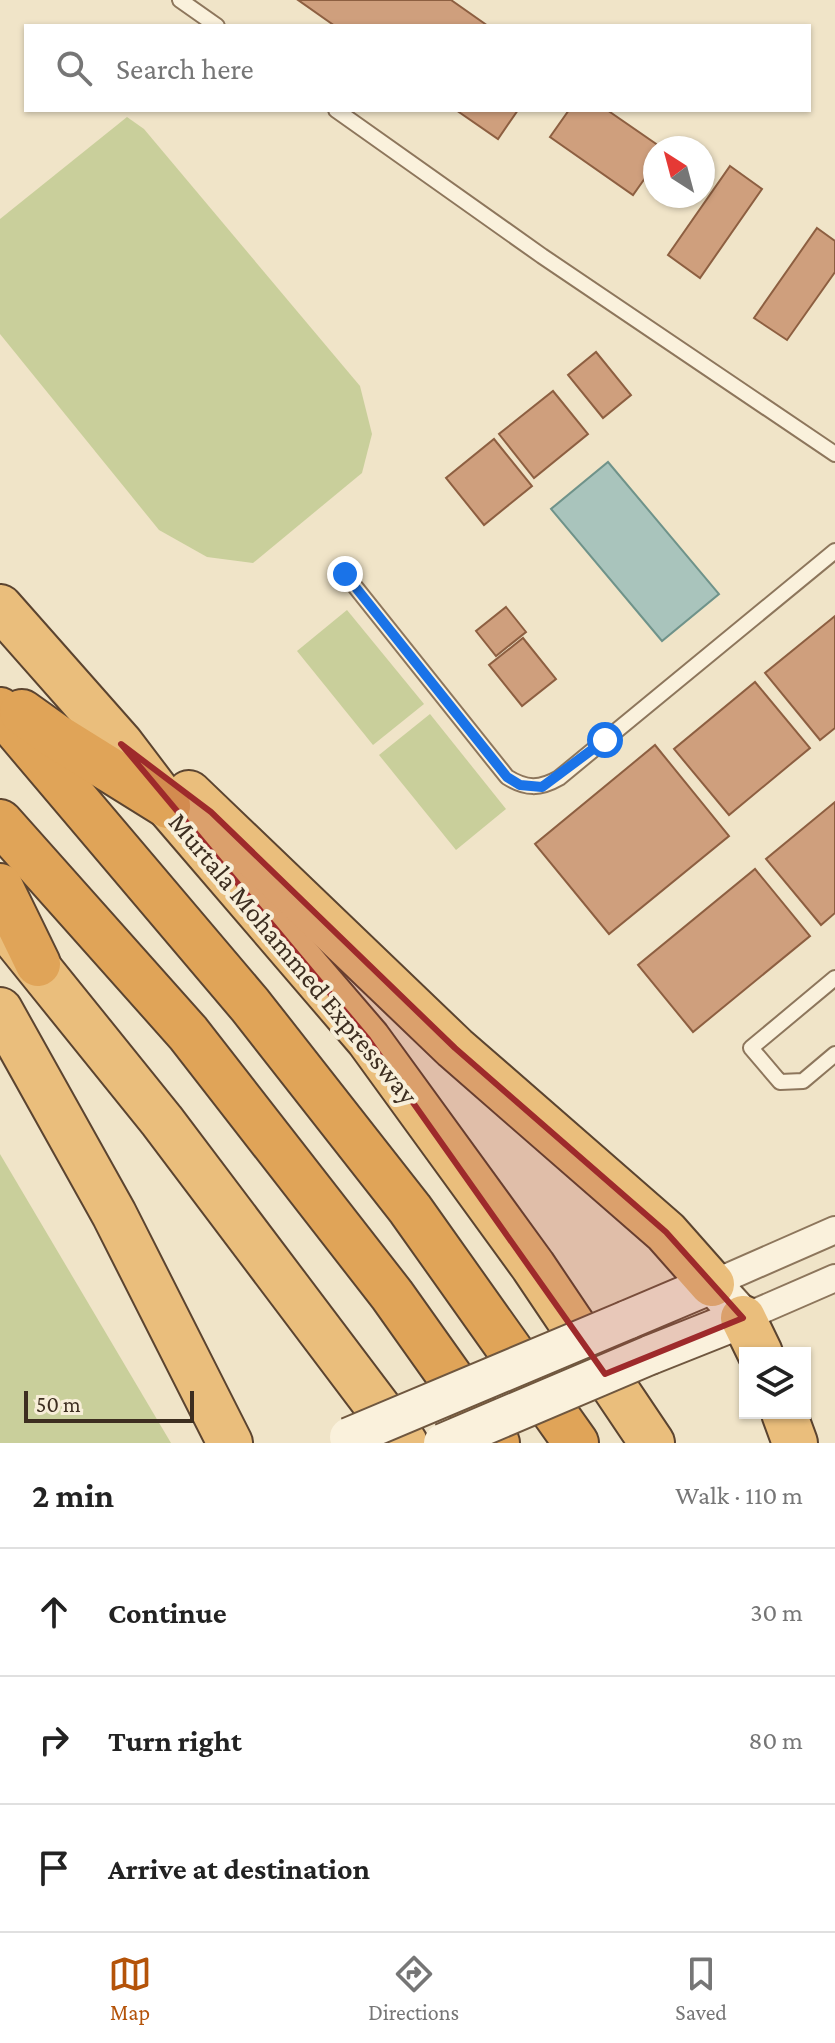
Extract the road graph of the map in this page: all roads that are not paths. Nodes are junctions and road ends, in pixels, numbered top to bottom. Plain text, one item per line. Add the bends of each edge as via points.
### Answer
1 (180, 0) edge
2 (214, 24) edge
3 (339, 112) edge
4 (835, 454) edge
5 (835, 551) edge
6 (345, 574) dead end
7 (0, 607) edge
8 (0, 695) edge
9 (0, 710) edge
10 (121, 744) junction
11 (168, 806) junction
12 (0, 822) edge
13 (0, 886) edge
14 (0, 921) edge
15 (38, 964) junction
16 (835, 978) edge
17 (0, 1010) edge
18 (835, 1054) edge
19 (835, 1230) edge
20 (835, 1278) edge
21 (712, 1284) junction
22 (752, 1336) edge
23 (786, 1419) edge
24 (341, 1440) edge
25 (230, 1443) edge
26 (405, 1443) edge
27 (443, 1443) edge
28 (497, 1443) edge
29 (576, 1443) edge
30 (652, 1443) edge
31 (795, 1443) edge

1 - 2 lane
3 - 4 lane
5 - 6 lane via 542,787 520,785 507,777
7 - 10 highway, Murtala Mohammed Expressway
8 - 11 highway
9 - 29 highway via 250,1005 392,1185
10 - 11 highway, Murtala Mohammed Expressway
10 - 21 highway via 211,812 455,1048 666,1232
11 - 30 highway, Murtala Mohammed Expressway via 368,1039 533,1266
12 - 28 highway via 188,1033 392,1295
13 - 15 highway
14 - 15 highway
15 - 26 highway
16 - 18 lane via 751,1048 780,1082 803,1081
17 - 25 highway via 114,1214
19 - 21 street
20 - 22 street
21 - 22 main road
21 - 24 main road, bridge
22 - 27 main road, bridge via 650,1355
23 - 31 highway

